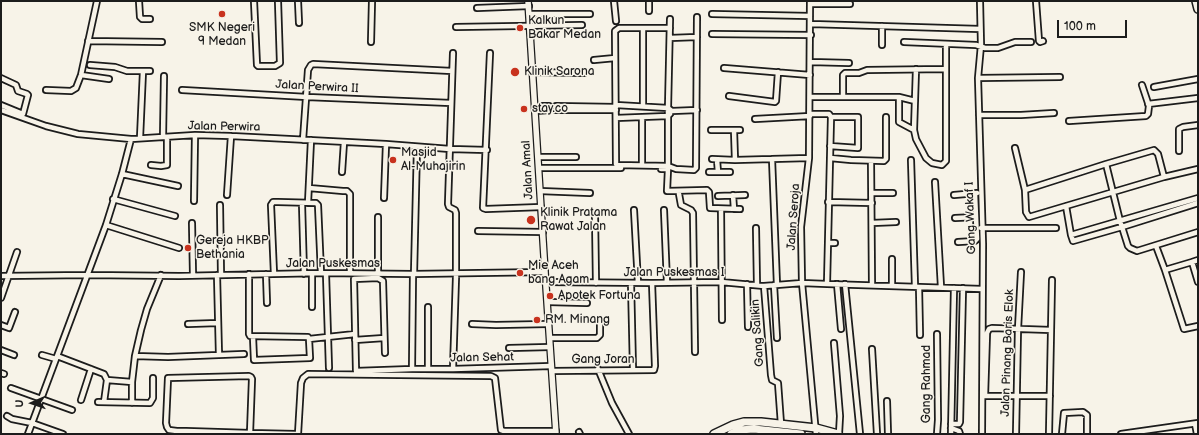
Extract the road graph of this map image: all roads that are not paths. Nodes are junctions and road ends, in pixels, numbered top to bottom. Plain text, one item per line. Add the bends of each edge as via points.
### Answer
1 (97, 1) edge
2 (139, 1) edge
3 (254, 1) edge
4 (278, 1) edge
5 (298, 1) edge
6 (372, 1) edge
7 (614, 1) edge
8 (649, 1) edge
9 (980, 1) edge
10 (1036, 1) edge
11 (1196, 1) edge
12 (810, 2) edge
13 (528, 4) edge
14 (850, 4) dead end
15 (476, 8) dead end
16 (1198, 9) edge
17 (649, 11) dead end
18 (529, 14) junction
19 (590, 14) dead end
20 (712, 14) dead end
21 (810, 16) junction
22 (697, 17) dead end
23 (150, 19) dead end
24 (670, 19) dead end
25 (616, 21) dead end
26 (299, 24) dead end
27 (810, 24) junction
28 (530, 25) junction
29 (582, 25) dead end
30 (882, 26) junction
31 (456, 27) dead end
32 (643, 28) junction
33 (670, 28) junction
34 (980, 28) junction
35 (712, 34) dead end
36 (811, 35) junction
37 (697, 37) junction
38 (670, 38) junction
39 (88, 41) junction
40 (1043, 41) dead end
41 (162, 42) dead end
42 (371, 42) dead end
43 (904, 42) dead end
44 (1031, 42) dead end
45 (946, 44) junction
46 (981, 45) junction
47 (882, 46) dead end
48 (453, 53) dead end
49 (490, 53) dead end
50 (615, 58) junction
51 (594, 60) dead end
52 (810, 62) junction
53 (849, 62) dead end
54 (90, 65) dead end
55 (724, 68) dead end
56 (916, 69) junction
57 (946, 69) junction
58 (142, 71) junction
59 (150, 71) dead end
60 (452, 71) junction
61 (532, 72) junction
62 (778, 72) junction
63 (584, 73) dead end
64 (81, 75) junction
65 (810, 75) junction
66 (164, 76) dead end
67 (1060, 77) dead end
68 (1, 78) edge
69 (978, 78) junction
70 (109, 79) dead end
71 (1198, 79) edge
72 (1142, 85) dead end
73 (1154, 87) dead end
74 (46, 90) dead end
75 (182, 90) dead end
76 (729, 96) dead end
77 (843, 96) junction
78 (307, 97) junction
79 (810, 97) junction
80 (899, 97) junction
81 (1198, 98) edge
82 (915, 101) junction
83 (451, 103) junction
84 (1148, 104) junction
85 (1, 105) edge
86 (643, 106) junction
87 (616, 107) junction
88 (536, 108) junction
89 (549, 108) dead end
90 (556, 108) dead end
91 (668, 108) junction
92 (1, 110) edge
93 (697, 110) junction
94 (672, 111) junction
95 (1054, 113) dead end
96 (810, 115) junction
97 (22, 116) junction
98 (668, 116) junction
99 (979, 116) junction
100 (642, 117) junction
101 (831, 117) junction
102 (886, 117) dead end
103 (616, 118) junction
104 (755, 120) dead end
105 (1069, 121) dead end
106 (1198, 125) edge
107 (711, 130) dead end
108 (734, 130) junction
109 (740, 130) dead end
110 (914, 130) junction
111 (195, 135) junction
112 (232, 136) junction
113 (165, 137) junction
114 (140, 138) junction
115 (131, 139) junction
116 (303, 140) junction
117 (311, 140) junction
118 (344, 142) junction
119 (386, 144) junction
120 (830, 146) junction
121 (417, 147) junction
122 (1015, 148) dead end
123 (450, 149) junction
124 (486, 150) junction
125 (1178, 151) dead end
126 (538, 157) junction
127 (576, 157) dead end
128 (809, 158) junction
129 (830, 158) junction
130 (772, 159) junction
131 (735, 160) junction
132 (911, 160) dead end
133 (871, 161) junction
134 (1106, 164) junction
135 (151, 165) dead end
136 (642, 165) junction
137 (668, 166) junction
138 (539, 168) junction
139 (1198, 169) edge
140 (342, 172) dead end
141 (709, 172) dead end
142 (718, 172) junction
143 (730, 172) dead end
144 (122, 174) junction
145 (1164, 177) junction
146 (935, 182) dead end
147 (178, 186) dead end
148 (309, 188) junction
149 (1025, 190) junction
150 (540, 191) junction
151 (590, 193) dead end
152 (872, 193) junction
153 (893, 193) dead end
154 (980, 193) junction
155 (1114, 193) junction
156 (679, 194) dead end
157 (975, 194) junction
158 (228, 195) dead end
159 (733, 195) junction
160 (745, 195) dead end
161 (954, 195) dead end
162 (718, 196) dead end
163 (384, 198) dead end
164 (1198, 198) edge
165 (114, 199) junction
166 (194, 200) dead end
167 (828, 202) junction
168 (308, 203) junction
169 (872, 203) junction
170 (1198, 203) edge
171 (302, 204) junction
172 (220, 205) dead end
173 (1066, 206) junction
174 (541, 207) junction
175 (721, 209) junction
176 (734, 209) junction
177 (740, 209) dead end
178 (634, 210) dead end
179 (664, 210) dead end
180 (595, 215) dead end
181 (175, 216) dead end
182 (378, 216) dead end
183 (976, 217) junction
184 (955, 218) dead end
185 (1120, 221) junction
186 (896, 222) dead end
187 (192, 223) dead end
188 (872, 223) junction
189 (106, 225) junction
190 (1122, 227) junction
191 (756, 228) dead end
192 (981, 228) junction
193 (1056, 228) dead end
194 (478, 231) dead end
195 (543, 232) junction
196 (1198, 232) edge
197 (1070, 235) junction
198 (958, 242) dead end
199 (828, 243) junction
200 (835, 243) dead end
201 (1156, 246) junction
202 (179, 248) dead end
203 (17, 252) dead end
204 (892, 258) dead end
205 (1198, 260) edge
206 (1192, 262) junction
207 (1165, 270) junction
208 (545, 272) junction
209 (1021, 272) dead end
210 (321, 273) junction
211 (249, 274) junction
212 (266, 274) junction
213 (274, 274) junction
214 (304, 274) junction
215 (312, 274) junction
216 (326, 274) junction
217 (378, 274) junction
218 (413, 274) junction
219 (456, 274) junction
220 (88, 275) junction
221 (193, 275) junction
222 (219, 275) junction
223 (353, 275) junction
224 (1, 276) edge
225 (9, 276) junction
226 (161, 276) junction
227 (1052, 280) dead end
228 (546, 282) junction
229 (693, 282) junction
230 (721, 282) junction
231 (1198, 282) edge
232 (596, 283) junction
233 (631, 283) junction
234 (638, 283) junction
235 (652, 283) junction
236 (667, 283) junction
237 (802, 283) junction
238 (747, 284) junction
239 (827, 284) junction
240 (837, 284) junction
241 (845, 284) junction
242 (757, 285) junction
243 (776, 285) junction
244 (872, 285) junction
245 (764, 286) junction
246 (892, 286) junction
247 (917, 286) junction
248 (941, 287) junction
249 (954, 288) junction
250 (964, 288) junction
251 (982, 288) junction
252 (1, 298) edge
253 (548, 302) junction
254 (267, 303) dead end
255 (587, 303) dead end
256 (312, 307) dead end
257 (428, 307) dead end
258 (15, 312) dead end
259 (722, 320) dead end
260 (218, 323) junction
261 (188, 324) dead end
262 (472, 324) dead end
263 (548, 324) junction
264 (1, 325) edge
265 (600, 325) dead end
266 (1198, 326) edge
267 (748, 327) dead end
268 (1018, 328) junction
269 (841, 329) dead end
270 (1051, 330) junction
271 (355, 334) junction
272 (937, 334) dead end
273 (920, 335) dead end
274 (328, 336) junction
275 (253, 337) junction
276 (384, 338) junction
277 (550, 338) junction
278 (777, 338) dead end
279 (309, 339) junction
280 (355, 340) junction
281 (834, 343) dead end
282 (550, 347) junction
283 (509, 348) dead end
284 (872, 349) dead end
285 (1, 350) edge
286 (695, 352) dead end
287 (385, 353) dead end
288 (244, 354) dead end
289 (14, 355) dead end
290 (42, 355) dead end
291 (219, 355) junction
292 (135, 356) junction
293 (57, 358) junction
294 (328, 368) dead end
295 (412, 368) junction
296 (428, 368) junction
297 (552, 368) junction
298 (91, 369) junction
299 (453, 369) junction
300 (598, 369) junction
301 (633, 369) junction
302 (153, 378) dead end
303 (107, 380) junction
304 (132, 382) junction
305 (11, 388) dead end
306 (985, 396) junction
307 (1017, 396) junction
308 (1050, 396) junction
309 (41, 398) junction
310 (81, 400) dead end
311 (887, 401) dead end
312 (98, 402) dead end
313 (104, 402) junction
314 (132, 403) junction
315 (72, 410) dead end
316 (7, 416) dead end
317 (32, 423) junction
318 (781, 424) junction
319 (1197, 424) edge
320 (951, 426) junction
321 (1167, 428) junction
322 (816, 431) edge
323 (556, 432) edge
324 (177, 433) edge
325 (250, 433) edge
326 (1139, 433) edge
327 (28, 434) edge
328 (63, 434) edge
329 (297, 434) edge
330 (629, 434) edge
331 (714, 434) edge
332 (731, 434) edge
333 (800, 434) edge
334 (839, 434) edge
335 (860, 434) edge
336 (877, 434) edge
337 (888, 434) edge
338 (937, 434) edge
339 (951, 434) edge
340 (960, 434) edge
341 (983, 434) edge
342 (1016, 434) edge
343 (1049, 434) edge
344 (1062, 434) edge
345 (1087, 434) edge
346 (1121, 434) edge
347 (1168, 434) edge
348 (1197, 434) edge

1 - 39 street
2 - 23 street via 140,17
3 - 4 street via 258,66 275,66 280,63
5 - 26 street
6 - 42 street
7 - 25 street
8 - 17 street
9 - 34 street, Gang Wakaf I
10 - 40 street via 1039,41
11 - 16 main road
12 - 14 street
12 - 21 street, Jalan Seroja
13 - 15 street
13 - 18 street, Jalan Amal
18 - 19 street
18 - 28 street, Jalan Amal
20 - 21 street
21 - 27 street, Jalan Seroja
22 - 37 street
24 - 33 street
27 - 30 street
27 - 36 street, Jalan Seroja
28 - 29 street
28 - 31 street
28 - 61 street, Jalan Amal
30 - 34 street
30 - 47 street
32 - 33 street
32 - 50 street via 615,30
32 - 86 street
33 - 38 street
34 - 46 street, Gang Wakaf I
35 - 36 street
36 - 52 street, Jalan Seroja
37 - 38 street
37 - 93 street
38 - 91 street
39 - 41 street
39 - 64 street
43 - 45 street
44 - 46 street via 1015,42 998,48 985,48
45 - 46 street
45 - 57 street
46 - 69 street, Gang Wakaf I
48 - 60 street
49 - 124 street
50 - 51 street
50 - 87 street
52 - 53 street
52 - 65 street, Jalan Seroja
54 - 58 street
55 - 62 street
56 - 57 street
56 - 77 street via 868,70 844,74
56 - 82 street
57 - 110 street via 945,163 938,165 926,158 917,143
58 - 59 street
58 - 114 street
60 - 78 street via 313,64 308,70
60 - 83 street
61 - 63 street
61 - 88 street, Jalan Amal
62 - 65 street
62 - 76 street via 776,102
64 - 70 street
64 - 74 street via 73,91
65 - 79 street, Jalan Seroja
66 - 113 street
67 - 69 street
68 - 97 street via 16,84 18,91 28,94
69 - 99 street, Gang Wakaf I
71 - 73 street
72 - 84 street
75 - 78 street, Jalan Perwira II
77 - 79 street
77 - 80 street
78 - 83 street, Jalan Perwira II
78 - 116 street
79 - 96 street, Jalan Seroja
80 - 82 street
80 - 110 street via 899,122
81 - 84 street
82 - 110 street
83 - 123 street
84 - 105 street via 1146,116
85 - 97 street
86 - 87 street
86 - 91 street
87 - 90 street
87 - 103 street
88 - 89 street
88 - 126 street, Jalan Amal
91 - 94 street
91 - 98 street
92 - 97 street, Jalan Perwira
93 - 94 street
93 - 137 street via 696,168 676,169
94 - 98 street
95 - 99 street
96 - 101 street via 829,114
96 - 104 street
96 - 128 street, Jalan Seroja
97 - 115 street, Jalan Perwira via 46,126 78,134
98 - 100 street
98 - 137 street
99 - 154 street, Gang Wakaf I
100 - 103 street
100 - 136 street
101 - 120 street
101 - 120 street via 858,117 858,148
102 - 133 street via 886,160
103 - 136 street via 616,165
106 - 125 street via 1179,129
107 - 108 street
108 - 109 street
108 - 131 street
111 - 112 street, Jalan Perwira
111 - 113 street, Jalan Perwira
111 - 166 street
112 - 116 street, Jalan Perwira
112 - 158 street
113 - 114 street, Jalan Perwira
113 - 135 street via 167,165
114 - 115 street, Jalan Perwira
115 - 144 street
116 - 117 street, Jalan Perwira
117 - 118 street, Jalan Perwira
117 - 148 street
118 - 119 street, Jalan Perwira
118 - 140 street
119 - 121 street, Jalan Perwira
119 - 163 street
120 - 129 street
121 - 123 street, Jalan Perwira
121 - 218 street
122 - 149 street
123 - 124 street, Jalan Perwira
123 - 219 street via 448,204 456,213
124 - 174 street via 484,209
126 - 127 street
126 - 138 street, Jalan Amal
128 - 130 street
128 - 237 street, Jalan Seroja via 801,227
129 - 133 street
129 - 167 street
130 - 131 street
130 - 243 street
131 - 142 street via 715,159
132 - 247 street
133 - 152 street
134 - 145 street via 1154,150 1158,154
134 - 149 street
134 - 155 street
136 - 137 street
138 - 150 street, Jalan Amal
138 - 175 street via 667,169 667,191 707,190 710,208
139 - 145 street
141 - 142 street
142 - 143 street
144 - 147 street
144 - 165 street
145 - 155 street
146 - 248 street
148 - 168 street
148 - 223 street via 344,190 350,194
149 - 173 street via 1026,212 1029,217
150 - 151 street
150 - 174 street, Jalan Amal
152 - 153 street
152 - 169 street
154 - 157 street
154 - 192 street, Gang Wakaf I
155 - 173 street
155 - 185 street
156 - 229 street via 681,205 693,213
157 - 161 street
157 - 183 street
159 - 160 street
159 - 162 street
159 - 176 street
164 - 185 street
165 - 181 street
165 - 189 street
167 - 169 street
167 - 199 street
168 - 171 street
168 - 210 street via 316,203 318,206
169 - 188 street
170 - 190 street
171 - 213 street via 273,202 271,205
171 - 214 street
172 - 222 street
173 - 197 street
174 - 195 street, Jalan Amal
175 - 176 street
175 - 230 street
176 - 177 street
178 - 234 street
179 - 236 street
180 - 232 street
182 - 217 street
183 - 184 street
183 - 198 street via 977,240
185 - 190 street
185 - 197 street
186 - 188 street
187 - 221 street
188 - 244 street
189 - 202 street
189 - 220 street
190 - 197 street via 1075,240 1072,240
190 - 201 street via 1128,246 1132,250
191 - 242 street
192 - 193 street
192 - 251 street, Gang Wakaf I
194 - 195 street
195 - 208 street, Jalan Amal
196 - 201 street
199 - 200 street
199 - 239 street
201 - 207 street
203 - 225 street
204 - 246 street
205 - 206 street
206 - 207 street
206 - 231 street
207 - 266 street via 1184,329
208 - 219 street, Jalan Puskesmas
208 - 228 street, Jalan Amal
209 - 268 street, Jalan Pinang Baris Elok
210 - 215 street, Jalan Puskesmas
210 - 216 street, Jalan Puskesmas
211 - 212 street, Jalan Puskesmas
211 - 222 street, Jalan Puskesmas
211 - 275 street via 249,334
212 - 213 street, Jalan Puskesmas
212 - 254 street
213 - 214 street, Jalan Puskesmas
214 - 215 street, Jalan Puskesmas
215 - 256 street
216 - 223 street, Jalan Puskesmas
216 - 274 street
217 - 218 street, Jalan Puskesmas
217 - 223 street, Jalan Puskesmas
218 - 219 street, Jalan Puskesmas
218 - 295 street
219 - 299 street
220 - 225 street, Jalan Puskesmas
220 - 226 street, Jalan Puskesmas
220 - 293 street
221 - 222 street, Jalan Puskesmas
221 - 226 street, Jalan Puskesmas
222 - 260 street
223 - 271 street
223 - 276 street via 384,281
224 - 225 street, Jalan Puskesmas
225 - 252 street
226 - 292 street via 147,309
227 - 270 street
228 - 232 street, Jalan Puskesmas I
228 - 253 street, Jalan Amal
229 - 230 street, Jalan Puskesmas I
229 - 236 street, Jalan Puskesmas I
229 - 286 street
230 - 238 street, Jalan Puskesmas I
230 - 259 street
232 - 233 street, Jalan Puskesmas I
233 - 234 street, Jalan Puskesmas I
233 - 301 street
234 - 235 street, Jalan Puskesmas I
235 - 236 street, Jalan Puskesmas I
235 - 301 street, Gang Joran via 655,369
237 - 239 street, Jalan Puskesmas I
237 - 243 street, Jalan Puskesmas I
237 - 322 street, Jalan Seroja
238 - 242 street, Jalan Puskesmas I
238 - 267 street
239 - 240 street, Jalan Puskesmas I
240 - 241 street, Jalan Puskesmas I
240 - 269 street
241 - 244 street, Jalan Puskesmas I
241 - 335 street
242 - 245 street, Jalan Puskesmas I
243 - 245 street, Jalan Puskesmas I
243 - 278 street
244 - 246 street, Jalan Puskesmas I
245 - 318 street, Gang Salikin via 771,375 772,380 778,383
246 - 247 street, Jalan Puskesmas I
247 - 248 street, Jalan Puskesmas I
247 - 273 street
248 - 249 street, Jalan Puskesmas I
249 - 250 street, Jalan Puskesmas I
249 - 320 street
250 - 251 street, Jalan Puskesmas I
250 - 320 street via 960,422
251 - 341 street, Gang Wakaf I
253 - 255 street
253 - 263 street, Jalan Amal
257 - 296 street
258 - 264 street via 9,328
260 - 261 street
260 - 291 street
262 - 263 street
263 - 277 street, Jalan Amal
265 - 277 street via 600,335 597,338
268 - 270 street
268 - 306 street via 992,328 987,331
268 - 307 street, Jalan Pinang Baris Elok
270 - 308 street
271 - 274 street
271 - 280 street
272 - 338 street, Gang Rahmad
274 - 279 street
274 - 294 street
275 - 279 street
275 - 279 street via 255,361 309,358
276 - 280 street
276 - 287 street
277 - 282 street, Jalan Amal
280 - 295 street, Jalan Sehat via 356,371
281 - 334 street
282 - 283 street
282 - 297 street, Jalan Amal
284 - 336 street
285 - 289 street
288 - 291 street
290 - 293 street
291 - 292 street
292 - 304 street
293 - 298 street
293 - 309 street
295 - 296 street, Jalan Sehat
296 - 299 street, Jalan Sehat
297 - 299 street, Jalan Sehat
297 - 300 street, Gang Joran
297 - 323 street, Jalan Amal
298 - 303 street via 104,374
298 - 310 street
300 - 301 street, Gang Joran
300 - 330 street via 612,404
302 - 314 street via 152,402
303 - 304 street
303 - 313 street
304 - 314 street
305 - 309 street
306 - 307 street
306 - 341 street
307 - 308 street
307 - 342 street, Jalan Pinang Baris Elok
308 - 343 street
309 - 315 street
309 - 317 street
311 - 337 street
312 - 313 street
313 - 314 street
316 - 317 street
317 - 327 street
317 - 328 street
318 - 322 main road
318 - 331 main road via 744,422
319 - 321 street
319 - 348 street
320 - 339 street
320 - 340 street
321 - 326 street
321 - 347 street
322 - 334 main road
323 - 329 street via 501,430 495,378 490,376 308,374 301,383
324 - 325 street
324 - 325 street via 169,430 166,423 168,378 249,376 252,379
325 - 329 street
326 - 346 street
332 - 333 main road via 739,430 754,429
344 - 345 street via 1064,413 1083,412 1087,415

